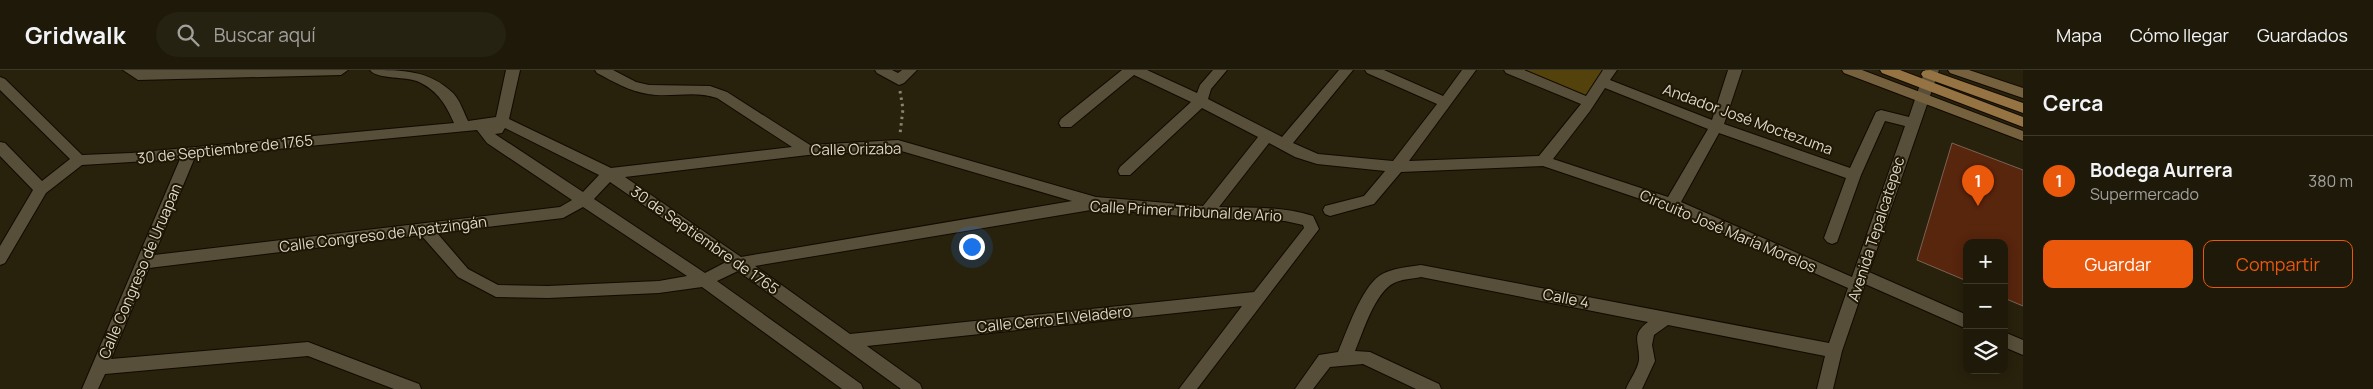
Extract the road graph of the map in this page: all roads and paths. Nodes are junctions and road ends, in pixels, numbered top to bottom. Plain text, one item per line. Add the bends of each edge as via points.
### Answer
1 (130, 70) edge
2 (341, 70) edge
3 (377, 70) edge
4 (512, 70) edge
5 (602, 70) edge
6 (882, 70) edge
7 (910, 70) edge
8 (1131, 70) edge
9 (1136, 70) edge
10 (1220, 70) edge
11 (1346, 70) edge
12 (1372, 70) edge
13 (1469, 70) edge
14 (1511, 70) edge
15 (1610, 70) edge
16 (1735, 70) edge
17 (1849, 70) edge
18 (1887, 70) edge
19 (1955, 70) edge
20 (1925, 79) edge
21 (899, 80) junction
22 (0, 82) edge
23 (1602, 82) junction
24 (2023, 93) edge
25 (1201, 100) junction
26 (1445, 102) junction
27 (1587, 105) junction
28 (2023, 108) edge
29 (502, 121) junction
30 (2023, 122) edge
31 (1066, 123) dead end
32 (1912, 123) junction
33 (481, 125) junction
34 (462, 126) junction
35 (1716, 127) junction
36 (1267, 135) junction
37 (2023, 136) edge
38 (492, 139) junction
39 (1284, 144) junction
40 (898, 145) junction
41 (0, 147) edge
42 (808, 150) junction
43 (190, 152) junction
44 (78, 160) junction
45 (1543, 161) junction
46 (1397, 167) junction
47 (1125, 171) dead end
48 (608, 174) junction
49 (1854, 175) junction
50 (41, 189) junction
51 (584, 200) junction
52 (1097, 203) junction
53 (1672, 204) junction
54 (1330, 210) dead end
55 (1207, 212) junction
56 (425, 230) junction
57 (6, 237) edge
58 (1832, 238) dead end
59 (0, 259) edge
60 (144, 262) junction
61 (739, 262) junction
62 (704, 280) junction
63 (1860, 280) junction
64 (1259, 298) junction
65 (1667, 317) junction
66 (1963, 320) edge
67 (848, 341) junction
68 (2008, 341) edge
69 (2023, 348) edge
70 (1834, 351) junction
71 (1344, 357) junction
72 (100, 367) junction
73 (90, 389) edge
74 (413, 389) edge
75 (854, 389) edge
76 (914, 389) edge
77 (1187, 389) edge
78 (1303, 389) edge
79 (1433, 389) edge
80 (1634, 389) edge
81 (1825, 389) edge

1 - 2 street via 138,75
3 - 34 street via 422,77 449,96
4 - 29 street
5 - 42 street via 632,86 649,90 706,89 722,95
6 - 21 street
7 - 21 street
8 - 31 street
9 - 25 street, Circuito José María Morelos
10 - 25 street via 1205,88
11 - 39 street
12 - 26 street
13 - 26 street
14 - 27 street
15 - 23 street
16 - 35 street
17 - 20 street
18 - 20 main road
19 - 24 street
20 - 28 main road
20 - 30 main road
20 - 32 street, Avenida Tepalcatepec
20 - 37 street
21 - 40 path via 903,109
22 - 44 street
23 - 27 street
23 - 35 street, Andador José Moctezuma
25 - 36 street, Circuito José María Morelos
25 - 47 street
26 - 46 street
27 - 45 street
29 - 33 street, 30 de Septiembre de 1765
29 - 38 street
29 - 48 street, 30 de Septiembre de 1765
32 - 49 street via 1881,115
32 - 63 street, Avenida Tepalcatepec
33 - 34 street, 30 de Septiembre de 1765
33 - 38 street
34 - 43 street, 30 de Septiembre de 1765
35 - 49 street, Andador José Moctezuma
35 - 53 street
36 - 39 street, Circuito José María Morelos
36 - 55 street
38 - 51 street
39 - 46 street, Circuito José María Morelos via 1317,159
40 - 42 street, Calle Orizaba
40 - 52 street, Calle Orizaba
41 - 50 street
42 - 48 street, Calle Orizaba
43 - 44 street, 30 de Septiembre de 1765
43 - 60 street, Calle Congreso de Uruapan
44 - 50 street
45 - 46 street, Circuito José María Morelos
45 - 53 street, Circuito José María Morelos
46 - 54 street via 1369,200
48 - 51 street, Calle Congreso de Apatzingán
48 - 61 street, 30 de Septiembre de 1765
49 - 58 street
50 - 57 street
51 - 56 street, Calle Congreso de Apatzingán via 564,212
51 - 62 street
52 - 55 street, Calle Primer Tribunal de Ario
52 - 61 street, Calle Primer Tribunal de Ario
53 - 63 street, Circuito José María Morelos
55 - 64 street, Calle Primer Tribunal de Ario via 1285,215 1308,220 1312,229
56 - 60 street, Calle Congreso de Apatzingán
56 - 62 street, Calle Primer Tribunal de Ario via 463,273 496,291 659,287
57 - 59 street
60 - 72 street, Calle Congreso de Uruapan
61 - 62 street, Calle Primer Tribunal de Ario
61 - 67 street, 30 de Septiembre de 1765
62 - 75 street
63 - 66 street, Circuito José María Morelos
63 - 70 street, Avenida Tepalcatepec
64 - 67 street, Calle Cerro El Veladero
64 - 77 street
65 - 70 street, Calle 4
65 - 71 street, Calle 4 via 1421,271 1383,282 1364,310
65 - 80 street via 1646,332 1647,360
67 - 76 street, 30 de Septiembre de 1765
68 - 69 street
70 - 81 street, Avenida Tepalcatepec
71 - 78 street via 1324,360
71 - 79 street via 1364,357
72 - 73 street, Calle Congreso de Uruapan
72 - 74 street via 308,349

